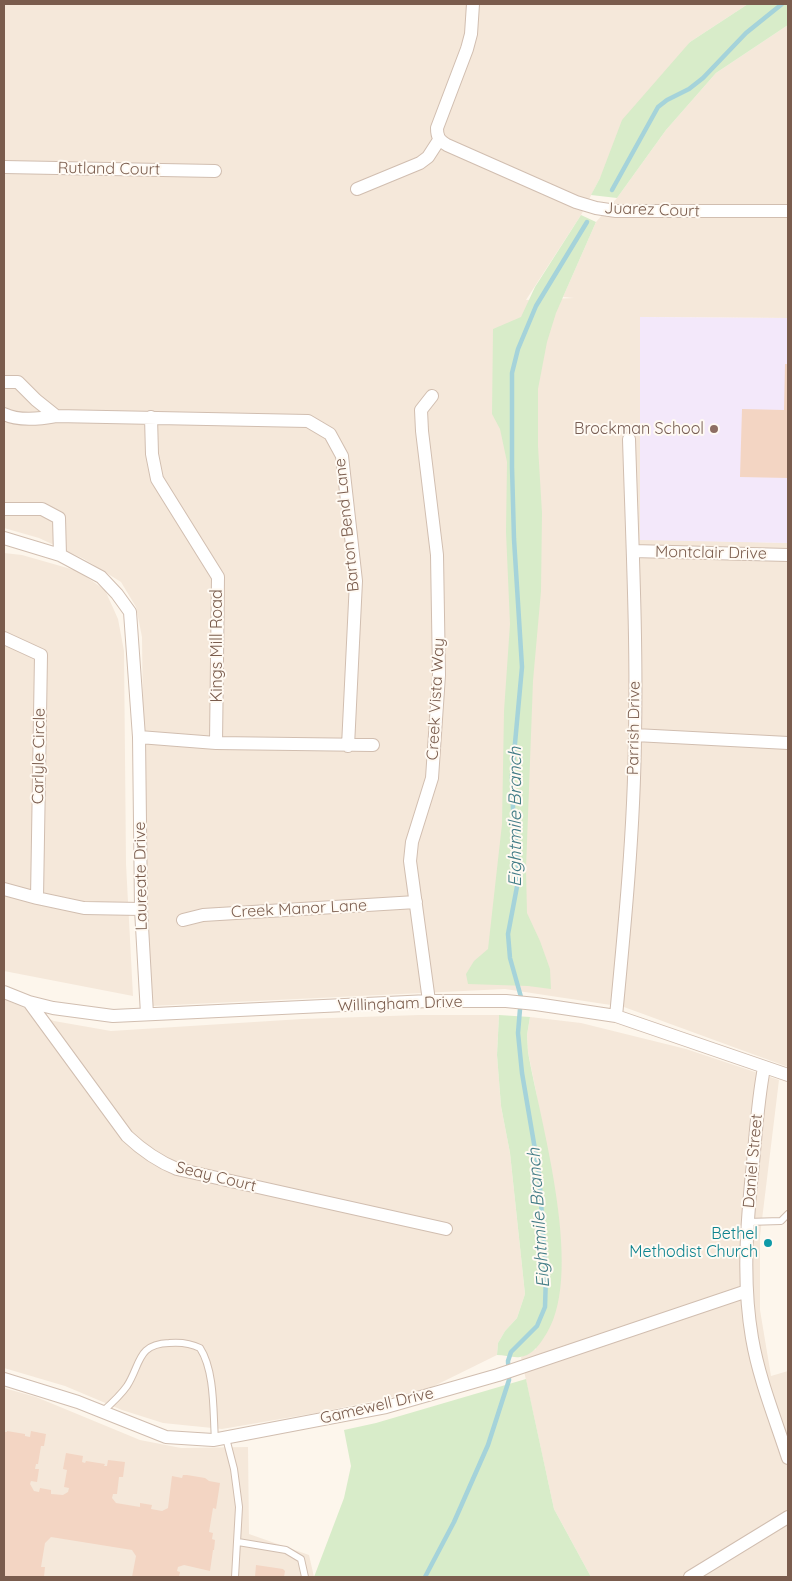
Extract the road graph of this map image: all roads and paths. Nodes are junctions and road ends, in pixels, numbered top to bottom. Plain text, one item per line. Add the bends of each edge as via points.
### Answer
1 (473, 4) edge
2 (439, 140) junction
3 (4, 167) edge
4 (215, 171) dead end
5 (357, 189) dead end
6 (788, 211) edge
7 (4, 382) edge
8 (432, 396) dead end
9 (4, 414) edge
10 (56, 416) junction
11 (151, 417) junction
12 (629, 440) dead end
13 (4, 509) edge
14 (4, 538) edge
15 (633, 551) junction
16 (60, 555) junction
17 (788, 555) edge
18 (4, 638) edge
19 (635, 735) junction
20 (139, 737) junction
21 (216, 743) junction
22 (788, 744) edge
23 (373, 745) dead end
24 (348, 746) junction
25 (4, 889) edge
26 (37, 898) junction
27 (416, 902) junction
28 (141, 909) junction
29 (183, 920) dead end
30 (4, 992) edge
31 (429, 1001) junction
32 (29, 1002) junction
33 (147, 1014) junction
34 (616, 1016) junction
35 (764, 1068) junction
36 (788, 1076) edge
37 (788, 1214) edge
38 (747, 1222) junction
39 (446, 1229) dead end
40 (747, 1292) junction
41 (4, 1378) edge
42 (102, 1412) junction
43 (221, 1439) junction
44 (788, 1458) edge
45 (788, 1517) edge
46 (238, 1542) junction
47 (235, 1577) edge
48 (305, 1577) edge
49 (690, 1577) edge

1 - 2 street via 471,34 437,128
2 - 5 street via 420,164
2 - 6 street, Juarez Court via 596,208 616,211
3 - 4 street, Rutland Court
7 - 10 street via 18,382
8 - 27 street, Creek Vista Way via 421,410 437,555 439,675 432,778 412,842 410,861
9 - 10 street, Barton Bend Lane via 42,419
10 - 11 street, Barton Bend Lane
11 - 21 street, Kings Mill Road via 152,454 157,479 218,578
11 - 24 street, Barton Bend Lane via 308,421 330,434 342,456 356,581
12 - 15 street, Parrish Drive
13 - 16 street via 42,510 60,518
14 - 16 street, Laureate Drive
15 - 17 street, Montclair Drive
15 - 19 street, Parrish Drive
16 - 20 street, Laureate Drive via 101,577 130,612
18 - 26 street, Carlyle Circle via 41,655
19 - 22 street
19 - 34 street, Parrish Drive via 631,860
20 - 21 street
20 - 28 street, Laureate Drive
21 - 24 street
23 - 24 street
25 - 26 street
26 - 28 street via 84,908
27 - 29 street, Creek Manor Lane via 202,915
27 - 31 street, Creek Vista Way
28 - 33 street, Laureate Drive
30 - 32 street, Willingham Drive
31 - 33 street, Willingham Drive
31 - 34 street, Willingham Drive via 506,1001
32 - 33 street, Willingham Drive via 79,1013 112,1016
32 - 39 street, Seay Court via 127,1136 159,1162 177,1169
34 - 35 street, Willingham Drive
35 - 36 street, Willingham Drive
35 - 38 street, Daniel Street
37 - 38 lane via 781,1221
38 - 40 street, Daniel Street
40 - 43 street, Gamewell Drive via 520,1368 386,1407
40 - 44 street, Daniel Street via 760,1372
41 - 42 street, Gamewell Drive
42 - 43 street, Gamewell Drive via 166,1437
42 - 43 lane via 126,1387 147,1348 162,1343 193,1344 200,1348 207,1365
43 - 46 lane via 234,1468 240,1507
45 - 49 street
46 - 47 lane
46 - 48 lane via 286,1550 301,1559

